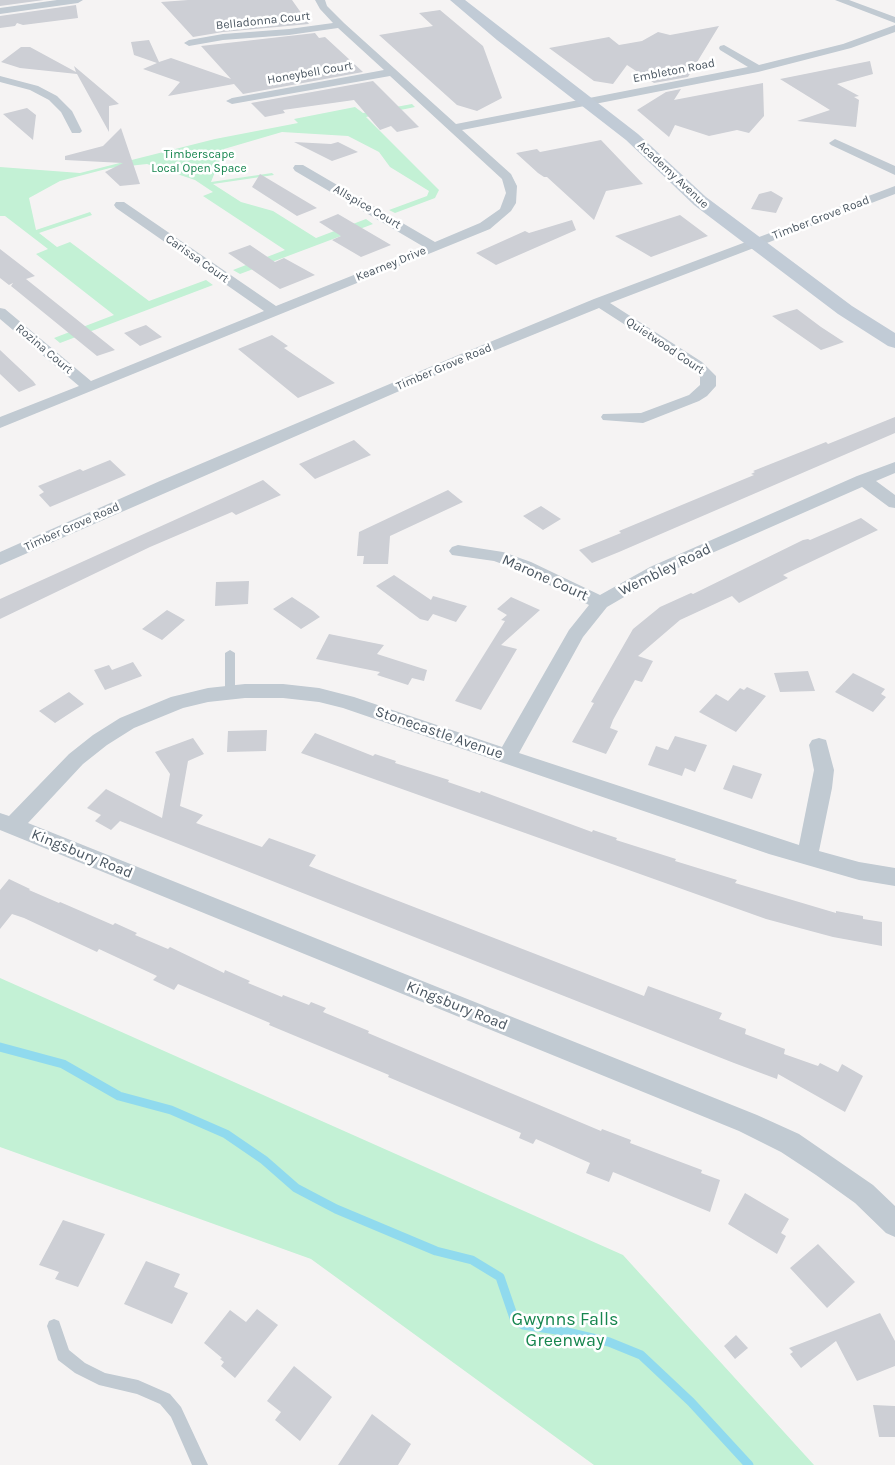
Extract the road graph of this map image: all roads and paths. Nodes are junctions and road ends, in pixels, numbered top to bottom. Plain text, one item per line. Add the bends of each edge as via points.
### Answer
1 (78, 0) edge
2 (320, 0) edge
3 (457, 0) edge
4 (840, 0) edge
5 (0, 11) edge
6 (895, 20) edge
7 (340, 24) junction
8 (895, 28) edge
9 (189, 43) dead end
10 (724, 48) dead end
11 (758, 69) junction
12 (393, 72) junction
13 (0, 79) edge
14 (232, 101) dead end
15 (587, 102) junction
16 (454, 128) junction
17 (76, 131) dead end
18 (835, 142) dead end
19 (299, 168) dead end
20 (895, 171) edge
21 (895, 190) edge
22 (120, 206) dead end
23 (755, 242) junction
24 (434, 247) junction
25 (599, 302) junction
26 (0, 312) edge
27 (274, 312) junction
28 (895, 342) edge
29 (89, 387) junction
30 (610, 417) dead end
31 (0, 423) edge
32 (895, 467) edge
33 (863, 480) junction
34 (895, 504) edge
35 (458, 551) dead end
36 (0, 559) edge
37 (601, 603) junction
38 (230, 653) dead end
39 (230, 693) junction
40 (819, 745) dead end
41 (507, 756) junction
42 (6, 824) edge
43 (808, 856) junction
44 (895, 877) edge
45 (895, 1224) edge
46 (54, 1326) dead end
47 (200, 1465) edge

1 - 5 street
2 - 7 street, Kearney Drive
3 - 15 street, Academy Avenue
4 - 6 street
7 - 9 street, Belladonna Court
7 - 12 street, Kearney Drive
8 - 11 street, Embleton Road via 824,53
10 - 11 street
11 - 15 street, Embleton Road
12 - 14 street, Honeybell Court
12 - 16 street, Kearney Drive
13 - 17 street via 34,88 53,98 66,111
15 - 16 street, Embleton Road
15 - 23 street, Academy Avenue via 632,137 700,201
16 - 24 street, Kearney Drive via 507,177 511,186 510,202 497,218 485,226
18 - 20 street
19 - 24 street, Allspice Court
21 - 23 street, Timber Grove Road
22 - 27 street, Carissa Court
23 - 25 street, Timber Grove Road
23 - 28 street, Academy Avenue via 845,310
24 - 27 street, Kearney Drive
25 - 30 street, Quietwood Court via 697,365 708,376 708,386 694,398 643,418
25 - 36 street, Timber Grove Road via 175,481
26 - 29 street, Rozina Court
27 - 29 street, Kearney Drive
29 - 31 street, Kearney Drive
32 - 33 street, Wembley Road
33 - 34 street
33 - 37 street, Wembley Road via 656,571
35 - 37 street, Marone Court via 497,556 525,566
37 - 41 street, Wembley Road via 576,634
38 - 39 lane
39 - 41 street, Stonecastle Avenue via 283,691 319,695
39 - 42 street, Stonecastle Avenue via 208,694 178,702 127,723 76,759
40 - 43 street via 824,770
41 - 43 street, Stonecastle Avenue via 769,846
42 - 45 street, Kingsbury Road via 748,1123 790,1143 825,1166 864,1194
43 - 44 street, Stonecastle Avenue via 859,871
46 - 47 lane via 63,1355 80,1368 104,1380 138,1387 165,1399 176,1412

